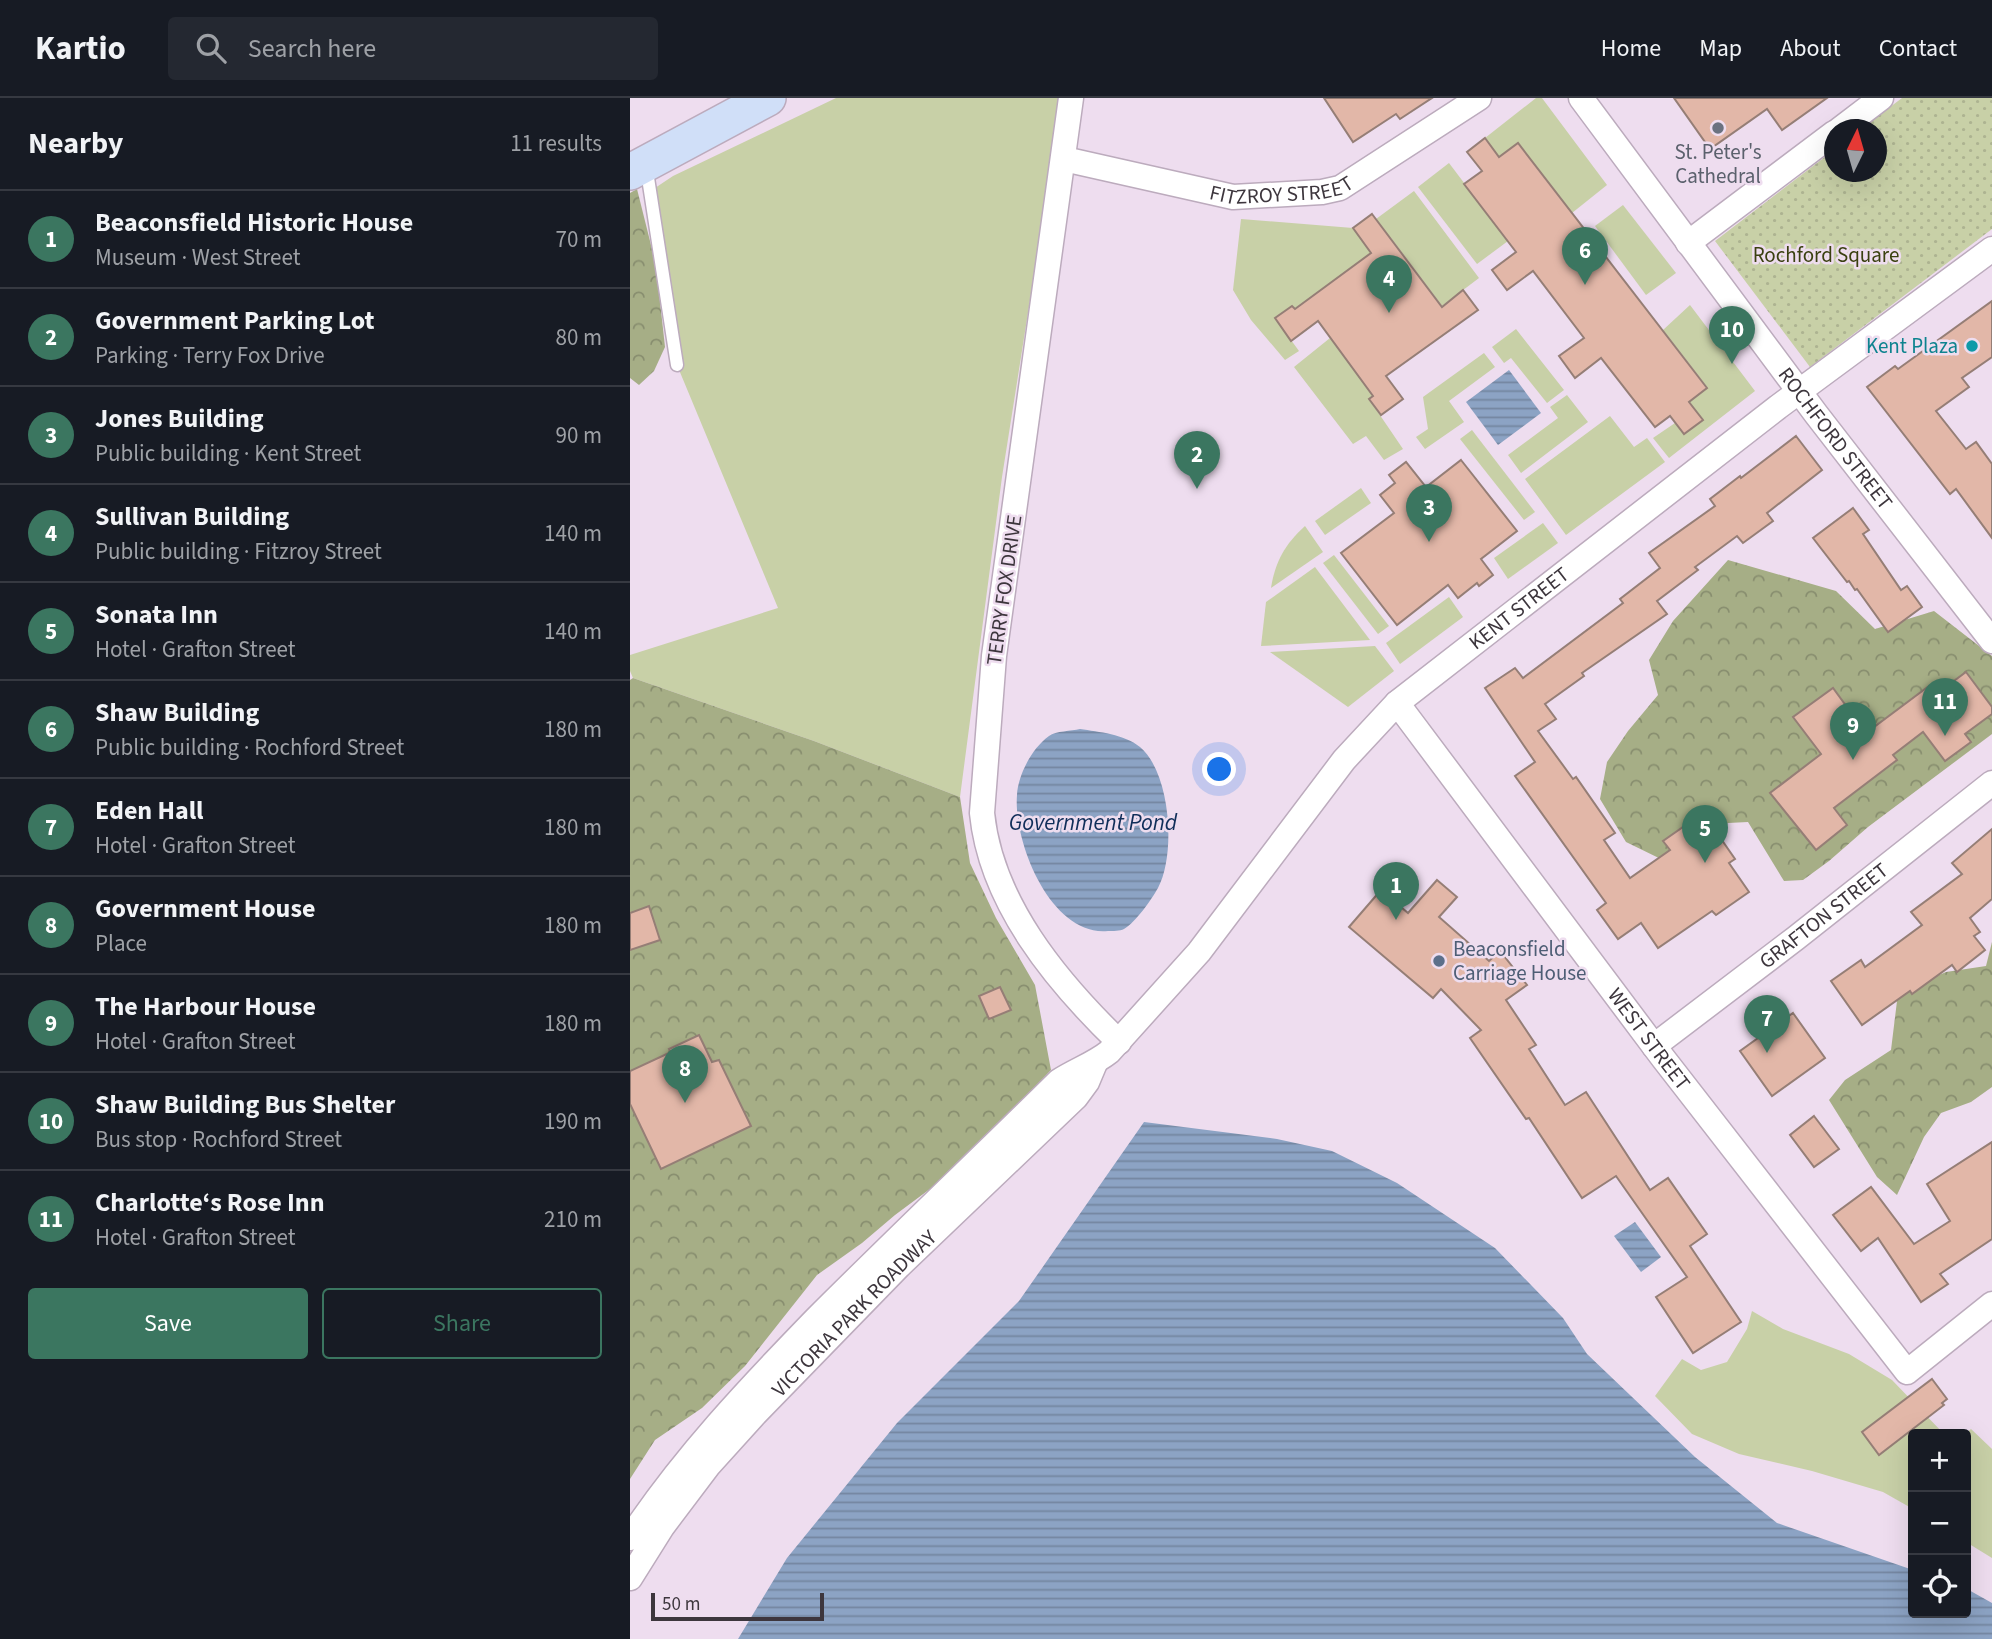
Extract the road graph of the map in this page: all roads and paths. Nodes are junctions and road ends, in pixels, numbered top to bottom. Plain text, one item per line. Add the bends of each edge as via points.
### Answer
1 (1071, 98) edge
2 (1479, 98) edge
3 (1581, 98) edge
4 (1881, 98) edge
5 (752, 102) edge
6 (1853, 119) edge
7 (1824, 141) edge
8 (1064, 159) junction
9 (638, 168) edge
10 (1688, 243) junction
11 (1992, 248) edge
12 (677, 365) dead end
13 (1800, 391) junction
14 (1992, 641) edge
15 (1397, 703) junction
16 (1992, 783) edge
17 (1119, 1042) junction
18 (1654, 1046) junction
19 (1095, 1063) junction
20 (1992, 1304) edge
21 (630, 1538) edge
22 (630, 1578) edge

1 - 8 street, TERRY FOX DRIVE
2 - 8 street, FITZROY STREET via 1340,188 1322,192 1233,197
3 - 10 street, ROCHFORD STREET
4 - 6 street
5 - 9 main road
7 - 10 street
8 - 17 street, TERRY FOX DRIVE via 994,656 982,813 1004,896 1075,998
9 - 12 lane
10 - 13 street, ROCHFORD STREET
11 - 13 street, KENT STREET
13 - 14 street, ROCHFORD STREET
13 - 15 street, KENT STREET
15 - 17 street, KENT STREET via 1344,760 1199,952
15 - 18 street, WEST STREET
16 - 18 street, GRAFTON STREET
17 - 19 street, VICTORIA PARK ROADWAY
18 - 20 street, WEST STREET via 1907,1373
19 - 21 street, VICTORIA PARK ROADWAY via 1059,1081 783,1353 698,1447
19 - 22 street, VICTORIA PARK ROADWAY via 1076,1097 899,1266 755,1414 662,1527

